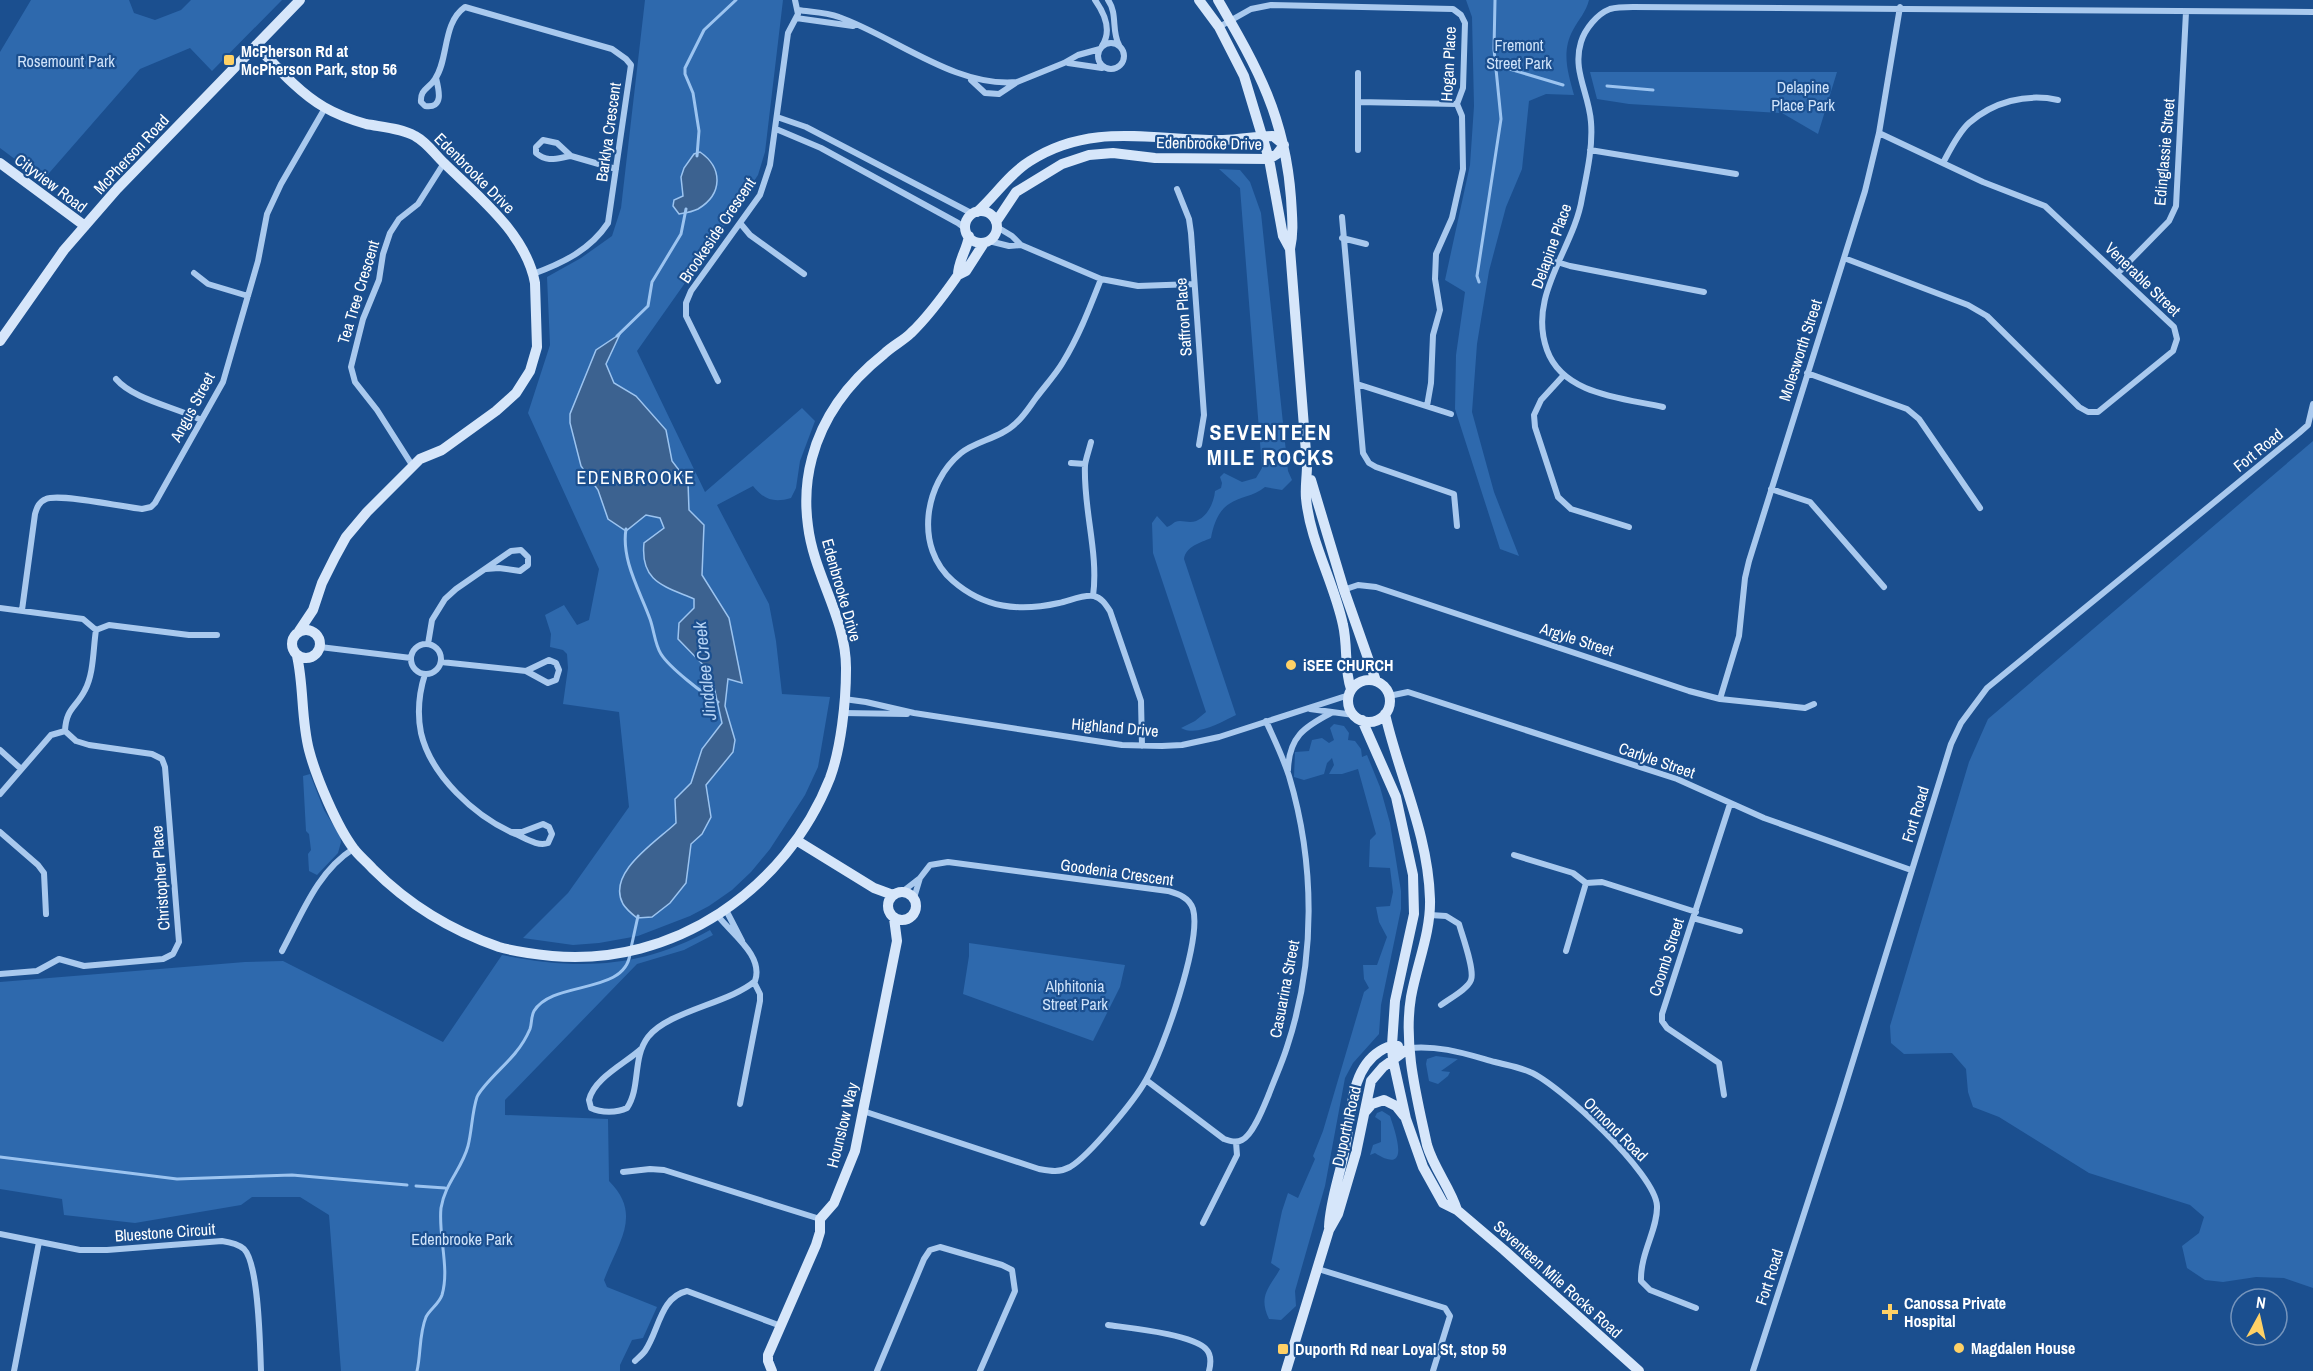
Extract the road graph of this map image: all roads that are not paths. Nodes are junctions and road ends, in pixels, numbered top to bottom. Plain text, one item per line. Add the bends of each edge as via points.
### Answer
1 (300, 0) edge
2 (795, 0) edge
3 (1095, 0) edge
4 (1108, 0) edge
5 (1198, 0) edge
6 (1218, 0) edge
7 (1900, 7) junction
8 (798, 10) junction
9 (2186, 12) junction
10 (2313, 12) edge
11 (796, 18) junction
12 (1230, 21) junction
13 (1219, 27) junction
14 (862, 28) junction
15 (256, 45) junction
16 (1121, 47) junction
17 (1101, 48) junction
18 (1064, 63) junction
19 (1107, 69) junction
20 (1358, 73) dead end
21 (436, 78) junction
22 (969, 78) junction
23 (1017, 82) junction
24 (2058, 100) dead end
25 (1358, 102) junction
26 (1457, 104) junction
27 (325, 108) junction
28 (777, 117) junction
29 (776, 129) junction
30 (1879, 133) junction
31 (1262, 136) junction
32 (1284, 145) junction
33 (1358, 150) dead end
34 (1590, 150) junction
35 (571, 156) junction
36 (1269, 159) junction
37 (0, 163) edge
38 (444, 163) junction
39 (1943, 163) junction
40 (616, 170) junction
41 (1736, 174) dead end
42 (1177, 189) dead end
43 (975, 213) junction
44 (1342, 217) dead end
45 (740, 223) junction
46 (997, 225) junction
47 (85, 226) junction
48 (967, 233) junction
49 (1342, 238) junction
50 (986, 242) junction
51 (1366, 244) dead end
52 (1021, 245) junction
53 (1290, 249) junction
54 (1844, 258) junction
55 (1557, 262) junction
56 (194, 273) dead end
57 (2118, 273) junction
58 (533, 274) junction
59 (804, 274) dead end
60 (958, 275) junction
61 (1101, 279) junction
62 (1194, 284) junction
63 (1704, 292) dead end
64 (248, 296) junction
65 (0, 341) edge
66 (1807, 373) junction
67 (1563, 376) junction
68 (116, 379) dead end
69 (718, 381) dead end
70 (1357, 384) junction
71 (2313, 404) edge
72 (1427, 406) junction
73 (1663, 407) dead end
74 (1451, 414) dead end
75 (201, 420) junction
76 (1091, 442) dead end
77 (1199, 445) dead end
78 (1071, 463) dead end
79 (1085, 464) junction
80 (412, 465) junction
81 (1771, 489) junction
82 (1980, 508) dead end
83 (1457, 525) dead end
84 (1629, 527) dead end
85 (486, 569) junction
86 (1884, 587) dead end
87 (1339, 592) junction
88 (1094, 596) junction
89 (0, 608) edge
90 (22, 610) junction
91 (313, 610) junction
92 (96, 630) junction
93 (299, 631) junction
94 (314, 632) junction
95 (217, 635) dead end
96 (428, 644) junction
97 (320, 647) junction
98 (297, 656) junction
99 (311, 658) junction
100 (411, 658) junction
101 (441, 662) junction
102 (526, 671) junction
103 (425, 674) junction
104 (302, 680) junction
105 (1376, 681) junction
106 (1350, 692) junction
107 (1389, 696) junction
108 (843, 699) junction
109 (1720, 699) junction
110 (1814, 704) dead end
111 (1310, 709) junction
112 (842, 713) junction
113 (914, 713) junction
114 (1331, 713) junction
115 (1385, 714) junction
116 (1358, 718) junction
117 (1266, 721) junction
118 (65, 731) junction
119 (1142, 746) junction
120 (0, 750) edge
121 (20, 768) junction
122 (1288, 773) junction
123 (0, 794) edge
124 (1730, 804) junction
125 (0, 832) edge
126 (511, 832) junction
127 (796, 840) junction
128 (353, 849) junction
129 (1514, 855) dead end
130 (1911, 870) junction
131 (920, 878) junction
132 (1586, 883) junction
133 (874, 888) junction
134 (898, 893) junction
135 (914, 898) junction
136 (887, 906) junction
137 (722, 913) junction
138 (46, 914) dead end
139 (1430, 915) junction
140 (1694, 915) junction
141 (894, 918) junction
142 (909, 919) junction
143 (1740, 932) dead end
144 (897, 941) junction
145 (742, 942) junction
146 (282, 951) dead end
147 (1566, 951) dead end
148 (0, 974) edge
149 (754, 982) junction
150 (1442, 1005) dead end
151 (1392, 1045) junction
152 (1409, 1048) junction
153 (641, 1049) junction
154 (1393, 1060) junction
155 (1146, 1080) junction
156 (1724, 1095) dead end
157 (740, 1104) dead end
158 (863, 1111) junction
159 (1363, 1114) junction
160 (1406, 1119) junction
161 (1236, 1142) junction
162 (623, 1172) dead end
163 (1457, 1210) junction
164 (820, 1219) junction
165 (1203, 1223) dead end
166 (1329, 1230) junction
167 (0, 1234) edge
168 (39, 1242) junction
169 (1318, 1269) junction
170 (1696, 1308) dead end
171 (1108, 1325) dead end
172 (780, 1326) junction
173 (635, 1361) dead end
174 (14, 1371) edge
175 (261, 1371) edge
176 (772, 1371) edge
177 (877, 1371) edge
178 (980, 1371) edge
179 (1209, 1371) edge
180 (1286, 1371) edge
181 (1433, 1371) edge
182 (1639, 1371) edge
183 (1753, 1371) edge

1 - 15 street, McPherson Road
2 - 8 street
3 - 17 street via 1107,24
4 - 16 street
5 - 13 street
6 - 12 street
7 - 9 street
7 - 30 street, Molesworth Street
7 - 34 street, Delapine Place via 1610,9 1584,33 1577,57 1590,108
8 - 11 street, Brookeside Crescent
8 - 14 street via 837,16
9 - 10 street
9 - 57 street, Edinglassie Street via 2176,206 2169,221
11 - 14 street
11 - 28 street, Brookeside Crescent via 788,36
12 - 13 street
12 - 26 street, Hogan Place via 1251,9 1271,5 1453,9 1465,23 1463,88
12 - 32 street via 1264,84
13 - 31 street via 1244,76
14 - 22 street
15 - 27 street, Edenbrooke Drive
15 - 47 street, McPherson Road
16 - 17 street via 1112,42
16 - 19 street via 1125,57 1122,64
17 - 18 street
17 - 19 street via 1098,60
18 - 19 street
18 - 23 street
20 - 25 street
21 - 21 street, Barklya Crescent via 440,99 437,104 425,106 421,102 422,92
21 - 40 street, Barklya Crescent via 455,14 465,7 612,50 631,64
22 - 23 street via 991,83
22 - 23 street via 992,95 1003,93
24 - 39 street via 2040,96 2007,101 1989,109 1967,124
25 - 26 street
25 - 33 street
26 - 72 street, Hogan Place via 1462,116 1463,169 1452,218 1436,254 1440,310 1433,334
27 - 38 street, Edenbrooke Drive via 364,123 414,135
27 - 64 street, Angus Street via 267,214
28 - 29 street, Brookeside Crescent
28 - 43 street via 806,127
29 - 45 street, Brookeside Crescent via 764,187
29 - 48 street via 821,148 958,223
30 - 39 street, Venerable Street
30 - 54 street, Molesworth Street
31 - 32 street, Edenbrooke Drive via 1273,136
31 - 36 street
31 - 43 street, Edenbrooke Drive via 1224,140 1104,135 1079,139 1028,162
32 - 36 street, Edenbrooke Drive
32 - 53 street via 1290,180
34 - 41 street
34 - 55 street, Delapine Place via 1582,202
35 - 35 street via 548,160 536,153 536,147 543,140 551,140
35 - 40 street
36 - 46 street, Edenbrooke Drive via 1089,155 1062,164 1016,192
36 - 53 street via 1283,236
37 - 47 street, Cityview Road
38 - 58 street, Edenbrooke Drive via 498,215 513,234
38 - 80 street, Tea Tree Crescent via 418,204 399,219 390,233 351,367 355,382
39 - 57 street, Venerable Street via 2045,206
40 - 58 street, Barklya Crescent via 604,230 574,256
42 - 62 street, Saffron Place via 1189,219
43 - 46 street via 987,212
43 - 48 street via 967,220
44 - 49 street
45 - 59 street via 750,235
45 - 69 street, Brookeside Crescent via 686,303 686,316
46 - 50 street via 996,233
46 - 52 street
47 - 65 street, McPherson Road
48 - 50 street via 975,242
48 - 60 street, Edenbrooke Drive via 967,248
49 - 51 street
49 - 70 street
50 - 52 street
50 - 60 street, Edenbrooke Drive via 966,271
52 - 61 street
53 - 87 street via 1307,465
54 - 57 street, Venerable Street via 1968,305 1987,316 2088,412 2098,412 2173,351 2177,339 2174,327
54 - 66 street, Molesworth Street
55 - 63 street
55 - 67 street, Delapine Place via 1547,292 1543,334 1547,351
56 - 64 street via 208,284
58 - 80 street, Edenbrooke Drive via 537,347 530,371 516,393 496,411 442,450
60 - 108 street, Edenbrooke Drive via 909,335 883,354 836,403 812,459 806,490 808,526 842,632 846,669
61 - 62 street via 1138,286
61 - 88 street via 1063,362 1016,423 962,452 944,471 931,499 928,531 931,547 947,577 967,594 1014,608
62 - 77 street, Saffron Place via 1204,415
64 - 75 street, Angus Street via 223,382
66 - 81 street, Molesworth Street
66 - 82 street via 1908,409 1919,419
67 - 73 street via 1590,390
67 - 84 street via 1541,400 1534,415 1558,497 1571,509
68 - 75 street via 136,393
70 - 72 street
70 - 83 street via 1363,453 1369,463 1454,494
71 - 130 street, Fort Road via 2308,425 2288,444 1988,688 1961,723 1951,744
72 - 74 street
75 - 90 street, Angus Street via 151,507 55,497 38,505
76 - 79 street
78 - 79 street
79 - 88 street via 1096,574
80 - 91 street, Edenbrooke Drive via 346,537 326,572
81 - 86 street via 1810,502
81 - 109 street, Molesworth Street via 1745,578 1738,636
85 - 85 street via 515,550 528,557 528,565 520,571
85 - 96 street via 445,599 432,620
87 - 105 street
87 - 106 street
87 - 109 street, Argyle Street via 1358,585 1376,587
88 - 119 street via 1104,601 1110,611 1141,701
89 - 90 street
90 - 92 street via 83,619
91 - 93 street, Edenbrooke Drive
91 - 94 street, Edenbrooke Drive
92 - 95 street via 109,625
92 - 118 street via 86,690 66,717
93 - 94 street
93 - 98 street via 291,642
94 - 97 street
96 - 100 street via 417,647
96 - 101 street via 439,651
97 - 99 street
97 - 100 street
98 - 99 street
98 - 104 street, Edenbrooke Drive
99 - 104 street, Edenbrooke Drive
100 - 103 street via 416,670
101 - 102 street
101 - 103 street via 435,671
102 - 102 street via 549,660 559,670 550,683
103 - 126 street via 418,713 430,755 458,795
104 - 128 street, Edenbrooke Drive via 302,714 314,766
105 - 106 street via 1362,681
105 - 107 street
106 - 111 street, Highland Drive
106 - 116 street via 1348,706
107 - 115 street
107 - 124 street, Carlyle Street via 1408,692 1420,695 1677,779
108 - 112 street, Edenbrooke Drive
108 - 113 street, Highland Drive
109 - 110 street, Argyle Street via 1805,708
111 - 114 street, Highland Drive
111 - 117 street, Highland Drive
112 - 113 street, Highland Drive
112 - 127 street, Edenbrooke Drive via 830,778
113 - 119 street, Highland Drive
114 - 116 street, Highland Drive
114 - 122 street via 1301,731 1292,744
115 - 116 street via 1374,720
115 - 139 street, Seventeen Mile Rocks Road via 1421,832 1428,868
116 - 151 street, Seventeen Mile Rocks Road via 1396,797 1414,887 1414,914 1395,1001
117 - 119 street, Highland Drive via 1182,745
117 - 122 street, Casuarina Street
118 - 121 street via 51,735
118 - 148 street, Christopher Place via 89,746 152,754 162,759 179,942 173,954 163,959 84,966 59,959 37,971
120 - 121 street
121 - 123 street
122 - 161 street, Casuarina Street via 1307,872 1308,937 1301,990 1287,1046 1264,1106 1250,1132
124 - 130 street, Carlyle Street
124 - 140 street, Coomb Street
125 - 138 street via 44,873
126 - 126 street via 544,824 552,834 549,842 542,844
127 - 133 street
127 - 137 street, Edenbrooke Drive via 755,887
128 - 137 street, Edenbrooke Drive via 411,903 459,932 507,950 603,957 669,941
128 - 146 street via 335,861 324,875
129 - 132 street via 1573,873
130 - 183 street, Fort Road
131 - 134 street, Goodenia Crescent
131 - 135 street
131 - 155 street, Goodenia Crescent via 930,865 948,862 1183,895 1192,907 1195,923 1182,988
132 - 140 street via 1602,882
132 - 147 street
133 - 134 street
133 - 136 street
134 - 135 street
134 - 136 street
135 - 142 street via 916,910
136 - 141 street
137 - 145 street
137 - 145 street
139 - 150 street via 1446,916 1459,924 1471,970 1472,980
139 - 152 street, Seventeen Mile Rocks Road via 1411,998
140 - 143 street
140 - 156 street, Coomb Street via 1662,1021 1719,1063
141 - 142 street
141 - 144 street, Hounslow Way
142 - 144 street, Hounslow Way
144 - 158 street, Hounslow Way
145 - 149 street via 756,963
149 - 153 street via 659,1027
149 - 157 street via 760,1001
151 - 152 street
151 - 154 street, Seventeen Mile Rocks Road
151 - 166 street, Duporth Road via 1374,1055 1359,1075
152 - 154 street, Duporth Road
152 - 163 street, Seventeen Mile Rocks Road via 1427,1145
152 - 170 street, Ormond Road via 1443,1048 1532,1072 1608,1135 1651,1187 1657,1205 1641,1266 1641,1281 1650,1290
153 - 153 street via 627,1108 591,1108 593,1090
154 - 159 street, Duporth Road via 1371,1081
154 - 160 street, Seventeen Mile Rocks Road
155 - 158 street, Goodenia Crescent via 1123,1113 1088,1150 1071,1166 1055,1172
155 - 161 street via 1224,1139
158 - 164 street, Hounslow Way via 849,1168 834,1203
159 - 160 street via 1372,1104 1384,1100 1396,1106
159 - 166 street, Duporth Road via 1356,1153 1338,1214
160 - 163 street, Seventeen Mile Rocks Road via 1432,1184 1443,1203
161 - 165 street via 1237,1155
162 - 164 street via 664,1170
163 - 182 street, Seventeen Mile Rocks Road
164 - 172 street, Hounslow Way via 816,1245
166 - 169 street, Duporth Road
167 - 168 street, Bluestone Circuit
168 - 174 street
168 - 175 street, Bluestone Circuit via 80,1250 231,1242 243,1249 253,1269
169 - 180 street, Duporth Road
169 - 181 street via 1445,1308 1450,1316
171 - 179 street via 1162,1333 1200,1344 1212,1360
172 - 173 street via 687,1291 678,1293 669,1300 645,1351
172 - 176 street, Hounslow Way via 768,1355
177 - 178 street via 924,1259 930,1250 940,1247 1011,1270 1015,1291

